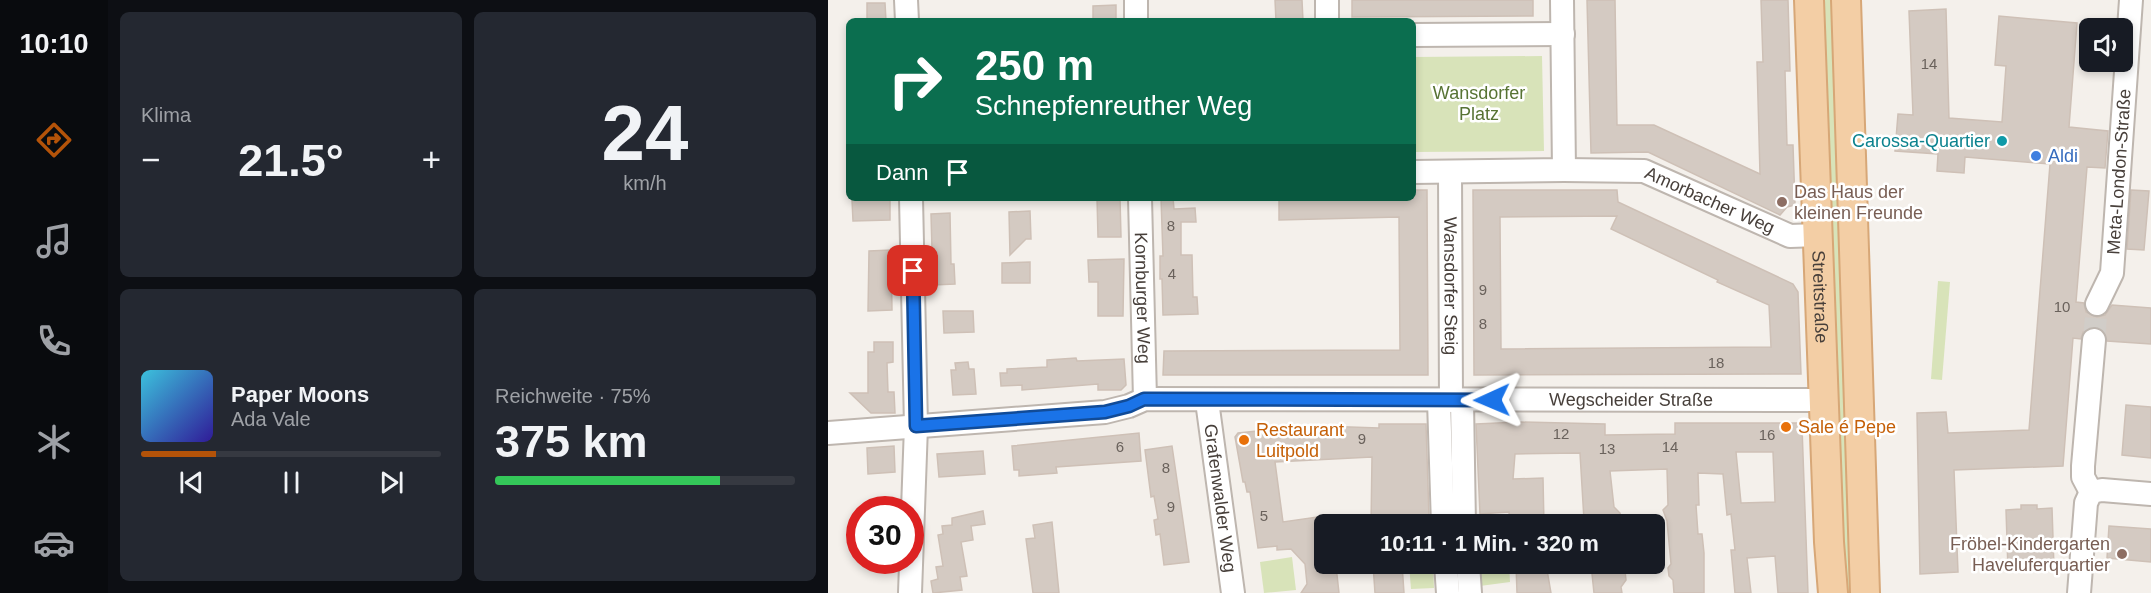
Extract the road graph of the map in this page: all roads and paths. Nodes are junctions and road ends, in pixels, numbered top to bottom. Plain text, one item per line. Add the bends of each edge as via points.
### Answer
1 (906, 0) edge
2 (1136, 0) edge
3 (1326, 0) edge
4 (1562, 0) edge
5 (1809, 0) edge
6 (1846, 0) edge
7 (2131, 0) edge
8 (2151, 2) edge
9 (907, 18) edge
10 (1136, 18) edge
11 (1327, 18) edge
12 (1563, 34) junction
13 (1416, 35) edge
14 (1564, 171) junction
15 (1416, 172) edge
16 (1450, 172) junction
17 (911, 201) edge
18 (1140, 201) edge
19 (1818, 235) junction
20 (2097, 304) tunnel mouth
21 (2094, 340) tunnel mouth
22 (1144, 399) junction
23 (1823, 400) junction
24 (1207, 401) junction
25 (1450, 401) junction
26 (916, 426) junction
27 (828, 433) edge
28 (2091, 492) junction
29 (2151, 494) edge
30 (1444, 514) edge
31 (1463, 514) edge
32 (1447, 574) edge
33 (1469, 574) edge
34 (910, 593) edge
35 (1233, 593) edge
36 (1448, 593) edge
37 (1470, 593) edge
38 (1833, 593) edge
39 (1865, 593) edge
40 (2079, 593) edge

1 - 9 street
2 - 10 street
3 - 11 street
4 - 12 street
5 - 19 main road, Streitstraße
6 - 39 main road, Streitstraße
7 - 8 street
7 - 20 street, Meta-London-Straße via 2112,273
12 - 13 street
12 - 14 street
14 - 16 street
14 - 19 street, Amorbacher Weg via 1644,171 1790,236
15 - 16 street
16 - 25 street, Wansdorfer Steig
17 - 26 street
18 - 22 street, Kornburger Weg
19 - 23 main road, Streitstraße
21 - 28 street via 2083,466 2083,477
22 - 24 street, Wegscheider Straße
22 - 26 street, Wegscheider Straße via 1105,412
23 - 25 street, Wegscheider Straße
23 - 38 main road, Streitstraße
24 - 25 street, Wegscheider Straße
24 - 35 street, Grafenwalder Weg
25 - 30 street, Wansdorfer Steig
25 - 31 street, Wansdorfer Steig
26 - 27 street, Wegscheider Straße
26 - 34 street
28 - 29 street
28 - 40 street via 2086,502
32 - 36 street
33 - 37 street

